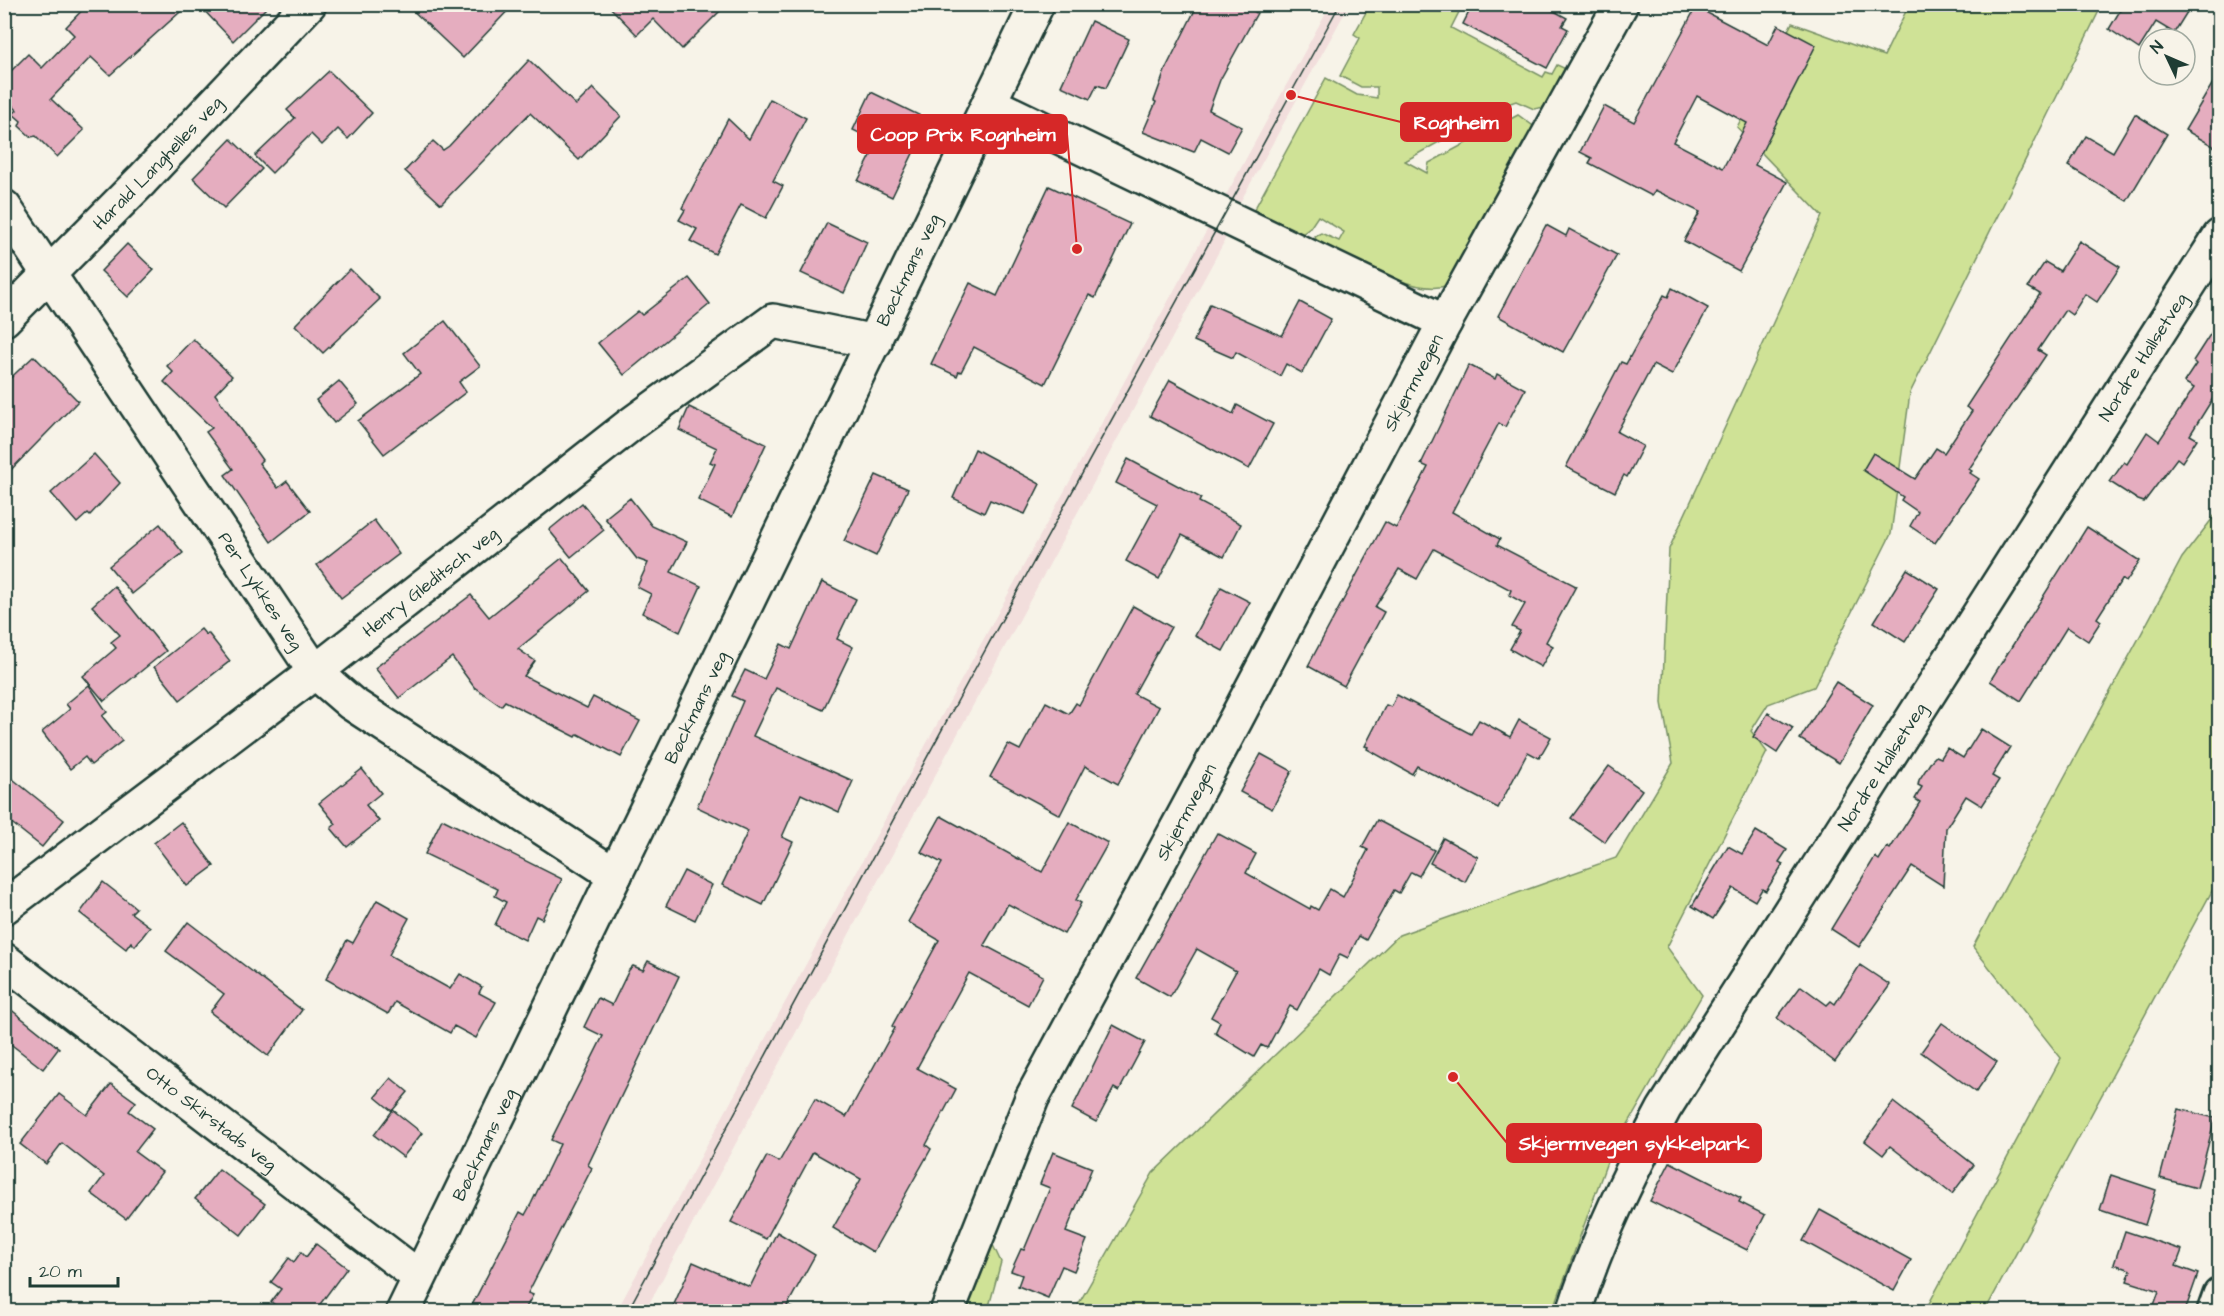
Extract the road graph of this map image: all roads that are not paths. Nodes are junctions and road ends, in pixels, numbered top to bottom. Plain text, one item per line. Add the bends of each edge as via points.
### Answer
1 (309, 4) edge
2 (1037, 4) edge
3 (1621, 4) edge
4 (989, 103) junction
5 (4, 207) edge
6 (2220, 236) edge
7 (48, 273) junction
8 (4, 319) edge
9 (1445, 322) junction
10 (875, 342) junction
11 (315, 672) junction
12 (615, 875) junction
13 (4, 907) edge
14 (4, 960) edge
15 (419, 1277) junction
16 (2220, 1295) edge
17 (403, 1311) edge
18 (947, 1311) edge
19 (1574, 1311) edge
20 (2214, 1311) edge

1 - 7 street, Harald Langhelles veg
2 - 4 street, Bøckmans veg
3 - 9 street, Skjermvegen
4 - 9 street, Skjermvegen
4 - 10 street, Bøckmans veg
5 - 7 street, Per Lykkes veg
6 - 19 street, Nordre Hallsetveg via 1664,1109 1623,1185
7 - 8 street, Harald Langhelles veg
7 - 11 street, Per Lykkes veg
9 - 18 street, Skjermvegen via 1032,1098
10 - 11 street, Henry Gleditsch veg via 773,321 630,425
10 - 12 street, Bøckmans veg
11 - 12 street, Per Lykkes veg via 351,703
11 - 13 street, Henry Gleditsch veg
12 - 15 street, Bøckmans veg
14 - 15 street, Otto Skirstads veg
15 - 17 street, Bøckmans veg
16 - 20 street

